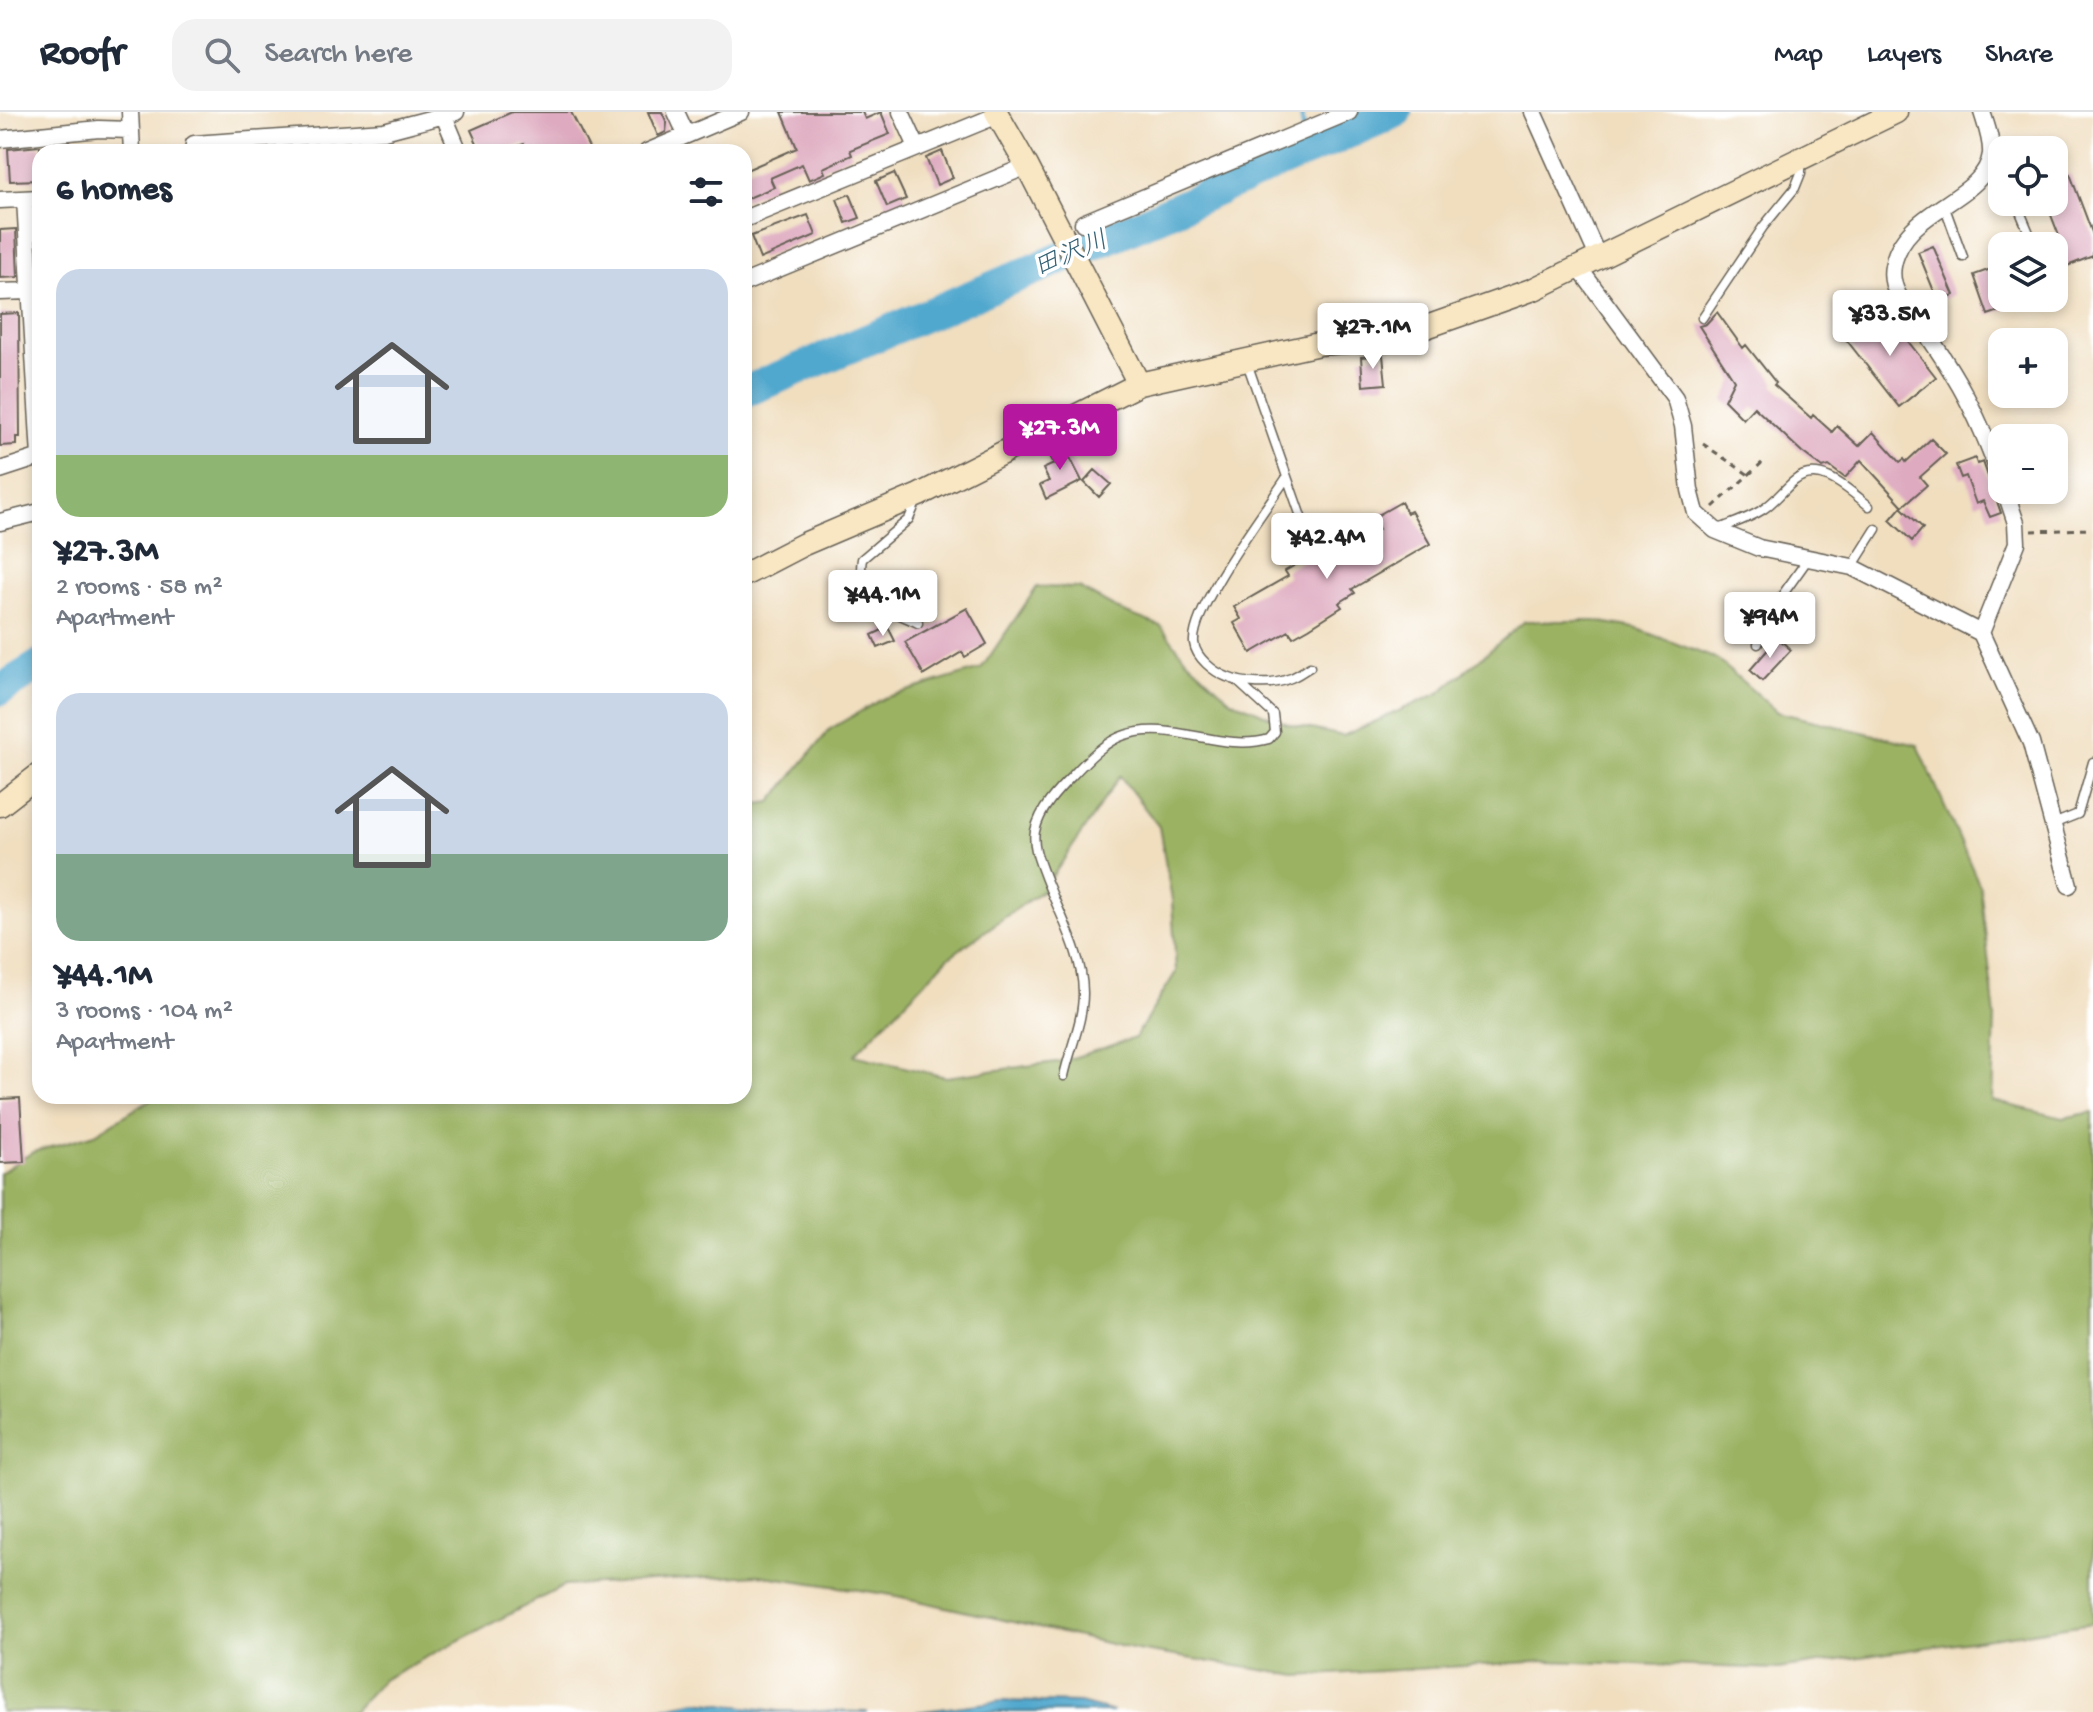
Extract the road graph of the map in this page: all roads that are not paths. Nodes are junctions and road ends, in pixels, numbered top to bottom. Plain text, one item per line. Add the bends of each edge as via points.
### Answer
1 (130, 112) edge
2 (676, 112) edge
3 (741, 112) edge
4 (901, 112) edge
5 (1349, 112) edge
6 (1533, 112) edge
7 (1896, 112) edge
8 (1982, 112) edge
9 (450, 114) edge
10 (997, 114) edge
11 (131, 130) junction
12 (686, 134) junction
13 (1988, 137) edge
14 (0, 139) edge
15 (132, 144) edge
16 (267, 144) edge
17 (457, 144) edge
18 (664, 144) edge
19 (917, 147) junction
20 (1801, 159) junction
21 (1988, 161) edge
22 (1027, 166) junction
23 (0, 200) edge
24 (1944, 205) junction
25 (32, 206) edge
26 (752, 216) edge
27 (1083, 223) dead end
28 (32, 234) edge
29 (1963, 257) dead end
30 (1589, 264) junction
31 (752, 280) edge
32 (30, 291) junction
33 (0, 292) edge
34 (1702, 318) dead end
35 (32, 324) edge
36 (1245, 359) junction
37 (1139, 384) junction
38 (1988, 449) edge
39 (32, 460) edge
40 (0, 470) edge
41 (1287, 477) junction
42 (919, 495) junction
43 (2010, 504) edge
44 (1869, 506) dead end
45 (32, 514) edge
46 (0, 522) edge
47 (1876, 529) dead end
48 (1715, 530) junction
49 (1312, 548) dead end
50 (1809, 558) junction
51 (1852, 567) junction
52 (752, 571) edge
53 (918, 623) dead end
54 (1981, 633) junction
55 (1758, 644) dead end
56 (1310, 667) dead end
57 (1237, 681) junction
58 (2093, 762) edge
59 (32, 780) edge
60 (0, 805) edge
61 (2053, 824) junction
62 (2069, 885) dead end
63 (1064, 1076) dead end

1 - 11 street
2 - 12 street
3 - 12 street
4 - 19 street
5 - 27 street
6 - 30 street
7 - 20 street
8 - 13 street
9 - 16 street via 384,131
9 - 17 street
10 - 19 street
10 - 22 street
11 - 14 street
11 - 15 street
12 - 18 street
19 - 26 street
20 - 30 street
20 - 34 lane via 1795,188
21 - 24 street via 1978,179
22 - 31 street
22 - 37 street
23 - 25 street
24 - 29 lane
24 - 38 street via 1905,237 1893,266 1894,282 1903,305 1962,388
28 - 32 street
30 - 36 street via 1395,338 1319,344
30 - 48 street via 1675,398 1696,513
32 - 33 street
32 - 35 street
36 - 37 street
36 - 41 lane
37 - 42 street
39 - 40 street
41 - 49 lane
41 - 57 lane via 1198,620 1196,651 1213,669
42 - 52 street
42 - 53 lane via 909,519 862,559 859,572 862,585 879,605
43 - 54 street via 2017,543
44 - 48 lane via 1821,474 1801,475 1761,511
45 - 46 street
47 - 51 lane
48 - 50 street via 1759,548
50 - 51 street
50 - 55 lane via 1766,618
51 - 54 street
54 - 61 street via 2031,743
56 - 57 lane via 1286,680
57 - 63 lane via 1273,714 1275,732 1269,739 1248,743 1141,731 1121,735 1089,759 1042,812 1034,833 1036,853 1077,958 1083,992
58 - 61 lane via 2078,814
59 - 60 street
61 - 62 street

